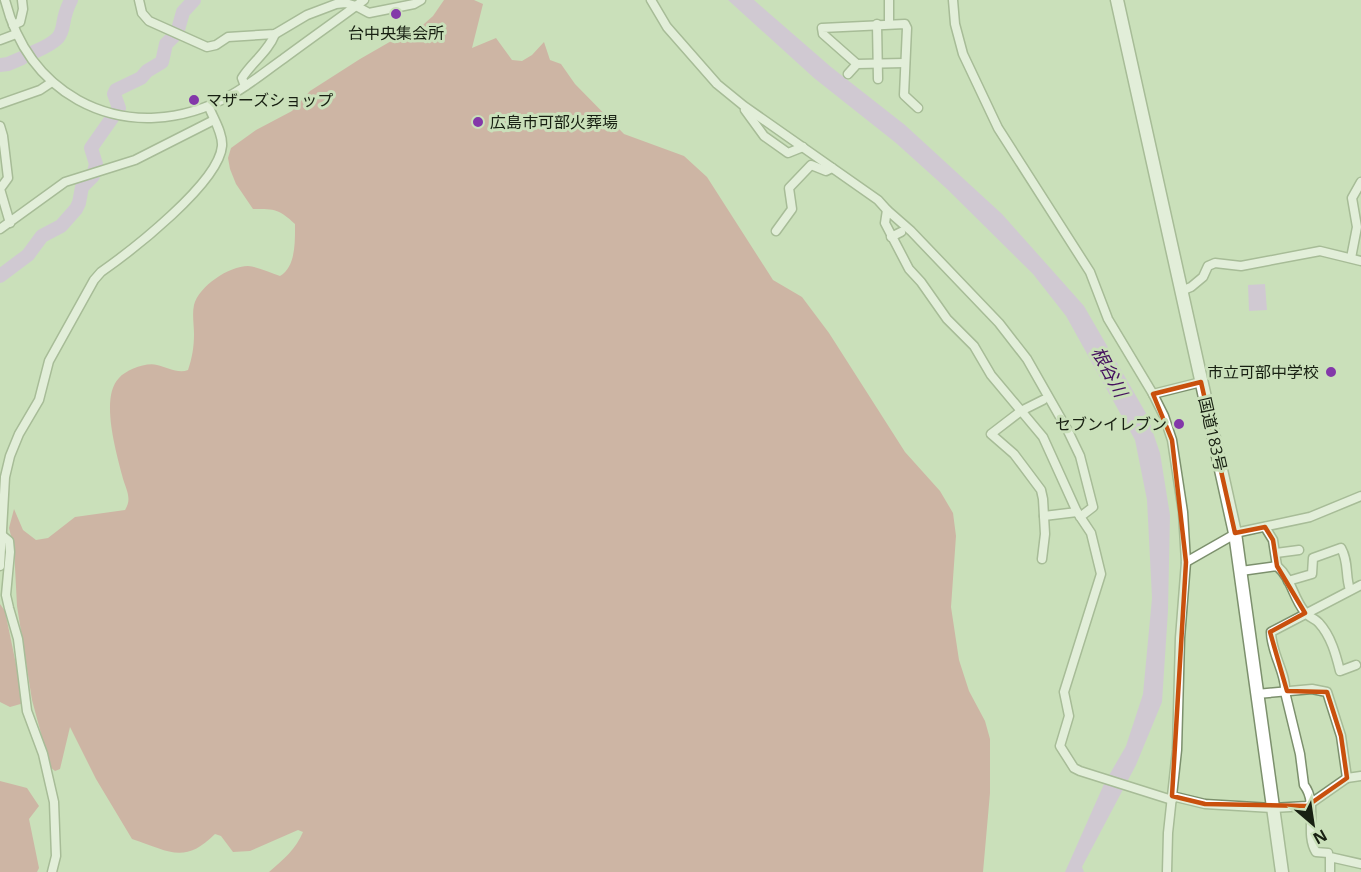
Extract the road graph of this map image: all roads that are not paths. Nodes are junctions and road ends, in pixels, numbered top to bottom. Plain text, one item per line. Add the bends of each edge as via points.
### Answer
1 (5, 0) edge
2 (22, 0) edge
3 (139, 0) edge
4 (364, 0) edge
5 (421, 0) edge
6 (651, 0) edge
7 (889, 0) edge
8 (953, 0) edge
9 (1117, 0) edge
10 (356, 6) junction
11 (889, 23) junction
12 (877, 24) junction
13 (14, 29) junction
14 (275, 34) junction
15 (0, 40) edge
16 (905, 63) junction
17 (857, 64) junction
18 (878, 64) junction
19 (848, 74) dead end
20 (878, 79) dead end
21 (52, 82) junction
22 (245, 86) junction
23 (0, 104) edge
24 (744, 106) junction
25 (209, 107) junction
26 (918, 108) dead end
27 (214, 120) junction
28 (0, 126) edge
29 (802, 147) junction
30 (832, 168) junction
31 (1361, 182) edge
32 (887, 210) junction
33 (10, 223) junction
34 (0, 229) edge
35 (776, 231) dead end
36 (901, 232) dead end
37 (891, 237) junction
38 (1351, 258) junction
39 (1361, 261) edge
40 (1181, 291) junction
41 (1201, 382) junction
42 (1153, 394) junction
43 (1043, 400) dead end
44 (1021, 411) junction
45 (1361, 496) edge
46 (1079, 514) junction
47 (1044, 516) junction
48 (1265, 527) junction
49 (1235, 533) junction
50 (3, 536) junction
51 (1299, 550) dead end
52 (1276, 553) junction
53 (1042, 559) dead end
54 (1186, 562) junction
55 (1277, 566) junction
56 (0, 567) edge
57 (1241, 571) junction
58 (1288, 580) junction
59 (1361, 585) edge
60 (1350, 590) junction
61 (1305, 613) junction
62 (1356, 665) dead end
63 (1285, 692) junction
64 (1257, 694) junction
65 (1361, 776) edge
66 (1347, 778) junction
67 (1172, 798) junction
68 (1310, 804) junction
69 (1273, 808) junction
70 (1328, 853) dead end
71 (1361, 864) edge
72 (52, 872) edge
73 (1167, 872) edge
74 (1282, 872) edge
75 (1330, 872) edge

1 - 13 street
2 - 13 street via 20,22
3 - 14 street via 149,21 207,47 228,37
4 - 10 street
5 - 10 street via 369,13
6 - 24 street via 687,52
7 - 11 street
8 - 42 street via 963,54 998,128 1086,266 1108,319
9 - 40 highway, 国道183号
10 - 14 street via 336,4
10 - 22 street
11 - 12 street
11 - 16 street via 905,24 907,28
12 - 17 street via 822,28 823,34
12 - 18 street
13 - 15 street
13 - 21 street
14 - 22 street via 242,78
16 - 18 street
16 - 26 street via 904,95
17 - 18 street
17 - 19 street
18 - 20 street
21 - 23 street
21 - 25 street via 91,107 139,118 181,116
22 - 25 street
24 - 29 street
24 - 29 street via 764,136 788,153
25 - 27 street
27 - 33 street via 135,159 57,186
27 - 50 street via 222,146 205,179 161,225 93,280 49,361 39,400 10,456
28 - 33 street via 8,178 0,189
29 - 30 street
30 - 32 street
30 - 35 street via 826,171 811,165 789,188 792,209
31 - 38 street via 1352,198 1358,227
32 - 37 street via 885,223
32 - 46 street via 999,323 1027,359 1080,456 1094,507
33 - 34 street
36 - 37 street
37 - 44 street via 947,319 974,346 991,375
38 - 39 street
38 - 40 street via 1320,250 1241,266 1215,263 1197,282
40 - 41 highway, 国道183号
41 - 42 street
41 - 49 highway, 国道183号
42 - 54 street via 1172,440
43 - 44 street
44 - 46 street via 1043,437
44 - 47 street via 991,434 1032,476 1041,490
45 - 48 street via 1310,517
46 - 47 street
46 - 67 street via 1091,533 1101,574 1064,692 1069,716 1060,746 1080,771
47 - 53 street
48 - 49 street
48 - 52 street via 1274,540
49 - 54 street
49 - 57 highway, 国道183号
50 - 56 street
50 - 72 street via 9,541 6,595 18,639 27,711 43,754 54,802 56,856
51 - 52 street
52 - 55 street
54 - 67 street
55 - 57 street
55 - 58 street
57 - 64 highway, 国道183号
58 - 60 street via 1312,574 1313,558 1341,548
58 - 61 street
59 - 60 street
60 - 61 street
61 - 62 street via 1325,632 1340,671
61 - 63 street via 1271,632
63 - 64 street
63 - 66 street via 1327,692 1341,736
63 - 68 street
64 - 69 highway, 国道183号
65 - 66 street
66 - 68 street
67 - 69 street
67 - 73 street
68 - 69 street
68 - 70 street via 1312,846 1316,852
69 - 74 highway, 国道183号
71 - 75 street via 1330,857

